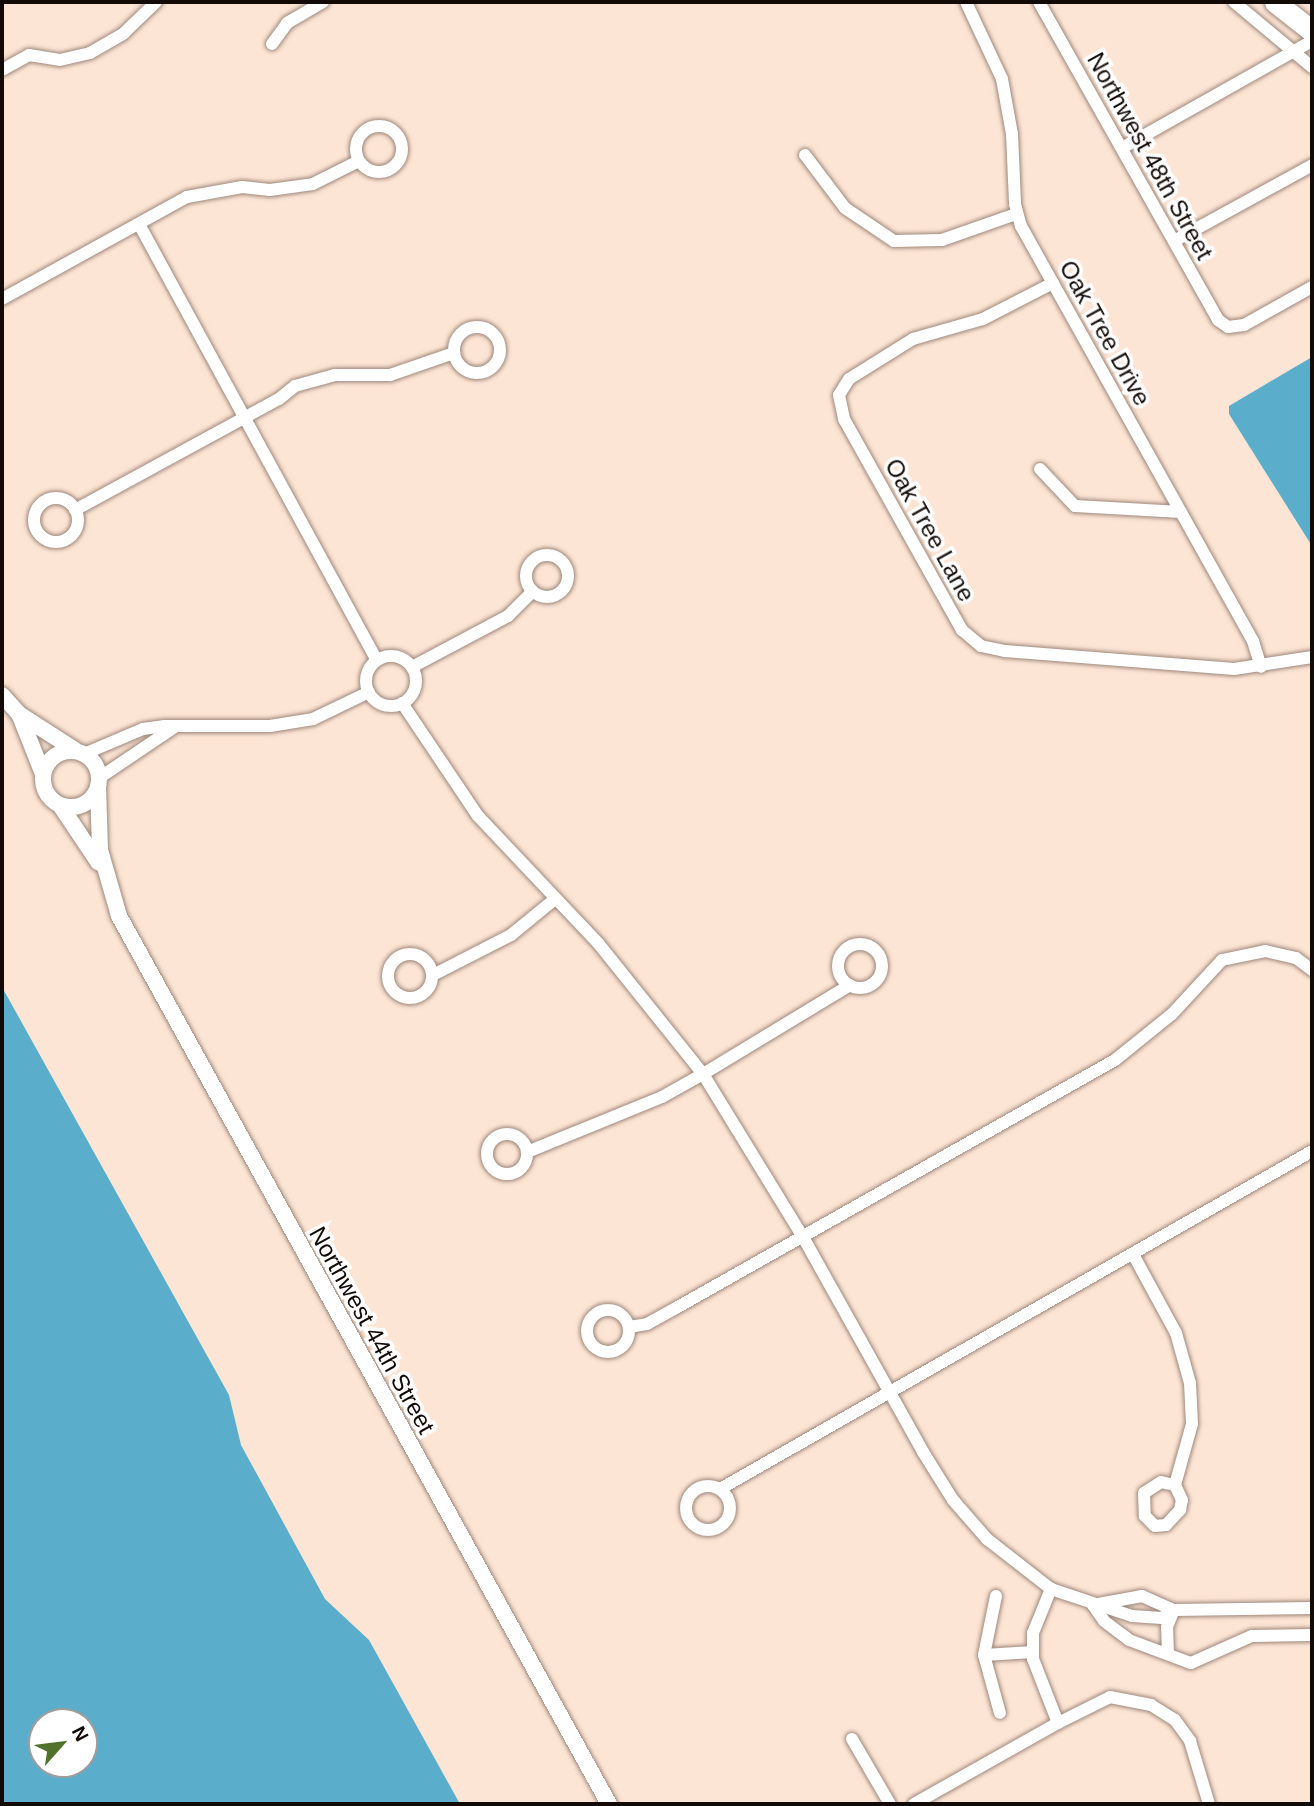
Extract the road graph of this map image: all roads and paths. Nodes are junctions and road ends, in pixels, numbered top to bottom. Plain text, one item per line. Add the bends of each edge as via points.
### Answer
1 (156, 2) edge
2 (323, 2) edge
3 (966, 2) edge
4 (1039, 2) edge
5 (1234, 2) edge
6 (1275, 2) edge
7 (1312, 31) edge
8 (1312, 41) edge
9 (272, 44) dead end
10 (1295, 51) junction
11 (1312, 67) edge
12 (2, 70) edge
13 (1122, 148) junction
14 (805, 155) dead end
15 (359, 161) dead end
16 (1312, 165) edge
17 (1016, 214) junction
18 (140, 226) junction
19 (1174, 242) junction
20 (1053, 283) junction
21 (1312, 287) edge
22 (2, 299) edge
23 (454, 353) dead end
24 (245, 415) junction
25 (1040, 469) dead end
26 (75, 510) dead end
27 (1181, 512) junction
28 (533, 592) dead end
29 (1312, 657) edge
30 (377, 660) junction
31 (412, 667) junction
32 (1261, 667) junction
33 (369, 692) junction
34 (2, 695) edge
35 (402, 704) junction
36 (19, 714) junction
37 (173, 728) junction
38 (127, 736) junction
39 (136, 752) junction
40 (82, 753) junction
41 (43, 774) junction
42 (98, 782) junction
43 (60, 805) junction
44 (105, 873) junction
45 (555, 899) junction
46 (1312, 970) edge
47 (433, 975) dead end
48 (850, 985) dead end
49 (703, 1074) junction
50 (1312, 1151) edge
51 (527, 1152) dead end
52 (803, 1237) junction
53 (1134, 1256) junction
54 (629, 1327) dead end
55 (890, 1393) junction
56 (1175, 1485) dead end
57 (720, 1489) dead end
58 (1051, 1589) junction
59 (996, 1596) dead end
60 (1093, 1605) junction
61 (1312, 1608) edge
62 (1174, 1610) junction
63 (1312, 1635) edge
64 (1033, 1652) junction
65 (1168, 1654) junction
66 (984, 1655) junction
67 (1000, 1713) dead end
68 (1058, 1723) junction
69 (852, 1739) dead end
70 (609, 1804) edge
71 (890, 1804) edge
72 (914, 1804) edge
73 (1209, 1804) edge

1 - 12 street via 124,33 90,52 60,60 29,55
2 - 9 street via 287,23
3 - 17 street, Oak Tree Drive via 1003,79
4 - 13 street, Northwest 48th Street
5 - 10 street
6 - 7 highway
8 - 10 street
10 - 11 street
10 - 13 street
13 - 19 street, Northwest 48th Street
14 - 17 street via 845,208 894,241 942,240
15 - 18 street via 313,184 270,190 242,187 187,197
16 - 19 street
17 - 20 street, Oak Tree Drive
18 - 22 street via 113,236
18 - 24 street
19 - 21 street, Northwest 48th Street via 1218,320 1228,327 1244,325
20 - 27 street, Oak Tree Drive
20 - 32 street, Oak Tree Lane via 983,319 913,339 855,374 839,395 844,419 958,622 981,646 1234,669
23 - 24 street via 390,375 335,375 295,386
24 - 26 street
24 - 30 street
25 - 27 street via 1075,506
27 - 32 street, Oak Tree Drive via 1253,640
28 - 31 street via 508,616
29 - 32 street, Oak Tree Lane
30 - 31 street via 400,657
30 - 33 street via 368,672
31 - 35 street via 416,683
33 - 35 street via 385,705
33 - 37 street via 313,719 270,726
34 - 36 street
35 - 45 street via 478,816
36 - 40 street
36 - 41 street
37 - 38 street via 143,729
37 - 39 street
38 - 39 street
38 - 40 street
39 - 42 street
40 - 41 street via 54,756
40 - 42 street via 94,762
41 - 43 street via 48,796
42 - 43 street via 84,804
42 - 44 street, Northwest 44th Street
43 - 44 street, Northwest 44th Street
44 - 70 street, Northwest 44th Street via 119,916
45 - 47 street via 511,935
45 - 49 street via 667,1024
46 - 52 street via 1296,958 1265,951 1222,960 1152,1032 1115,1060
48 - 49 street
49 - 51 street via 662,1097
49 - 52 street
50 - 53 street
52 - 54 street via 647,1324
52 - 55 street
53 - 55 street
53 - 56 street via 1176,1333 1190,1383 1192,1424
55 - 57 street
55 - 58 street via 953,1500 987,1539
58 - 60 street
58 - 64 street via 1033,1633
59 - 66 street
60 - 62 street via 1153,1619
60 - 62 street via 1122,1596 1142,1596
60 - 65 street via 1117,1633
61 - 62 street
62 - 65 street via 1165,1642
63 - 65 street via 1252,1636 1191,1663
64 - 66 street
64 - 68 street via 1040,1684
66 - 67 street
68 - 72 street
68 - 73 street via 1110,1697 1151,1705 1175,1720 1191,1741
69 - 71 street

